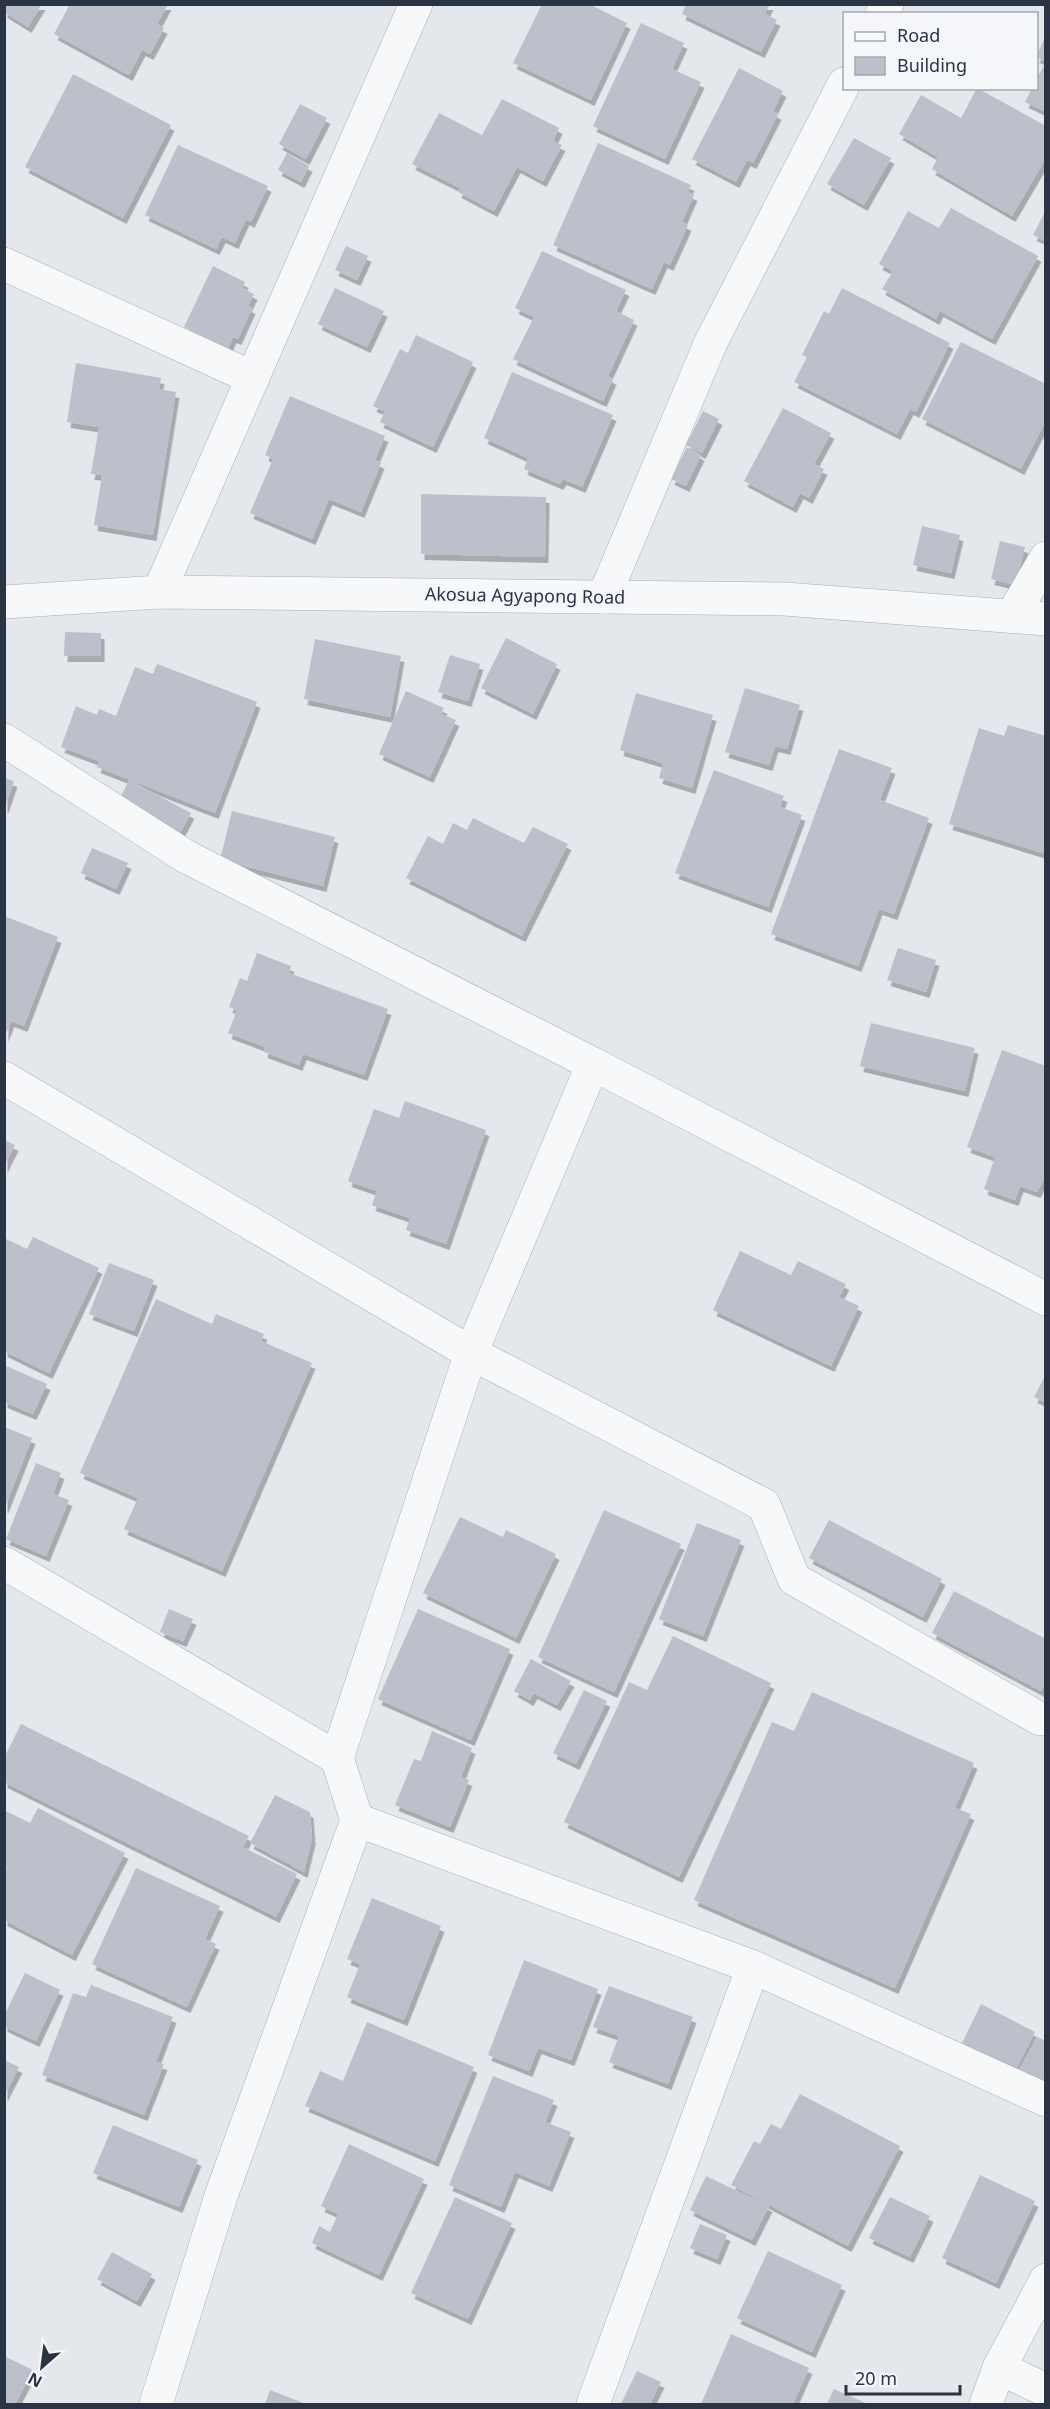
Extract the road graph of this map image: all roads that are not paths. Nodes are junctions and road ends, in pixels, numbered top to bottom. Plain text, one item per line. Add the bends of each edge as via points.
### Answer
1 (416, 4) edge
2 (843, 86) edge
3 (4, 264) edge
4 (253, 378) junction
5 (1046, 558) edge
6 (159, 592) junction
7 (604, 597) junction
8 (4, 602) edge
9 (1012, 616) junction
10 (1046, 619) edge
11 (4, 740) edge
12 (592, 1064) junction
13 (4, 1078) edge
14 (1046, 1299) edge
15 (471, 1353) junction
16 (4, 1563) edge
17 (1040, 1719) dead end
18 (337, 1758) junction
19 (357, 1820) junction
20 (753, 1968) junction
21 (1046, 2100) edge
22 (1046, 2280) edge
23 (999, 2368) junction
24 (1046, 2390) edge
25 (156, 2404) edge
26 (592, 2404) edge
27 (986, 2404) edge

1 - 4 street
2 - 7 street via 711,342
3 - 4 street
4 - 6 street
5 - 9 street
6 - 7 street, Akosua Agyapong Road
6 - 8 street, Akosua Agyapong Road
7 - 9 street, Akosua Agyapong Road via 785,599
9 - 10 street, Akosua Agyapong Road
11 - 12 street via 185,856
12 - 14 street
12 - 15 street
13 - 15 street
15 - 17 street via 764,1506 794,1579
15 - 18 street
16 - 18 street
18 - 19 street
19 - 20 street
19 - 25 street via 221,2196
20 - 21 street
20 - 26 street
22 - 23 street
23 - 24 street
23 - 27 street

